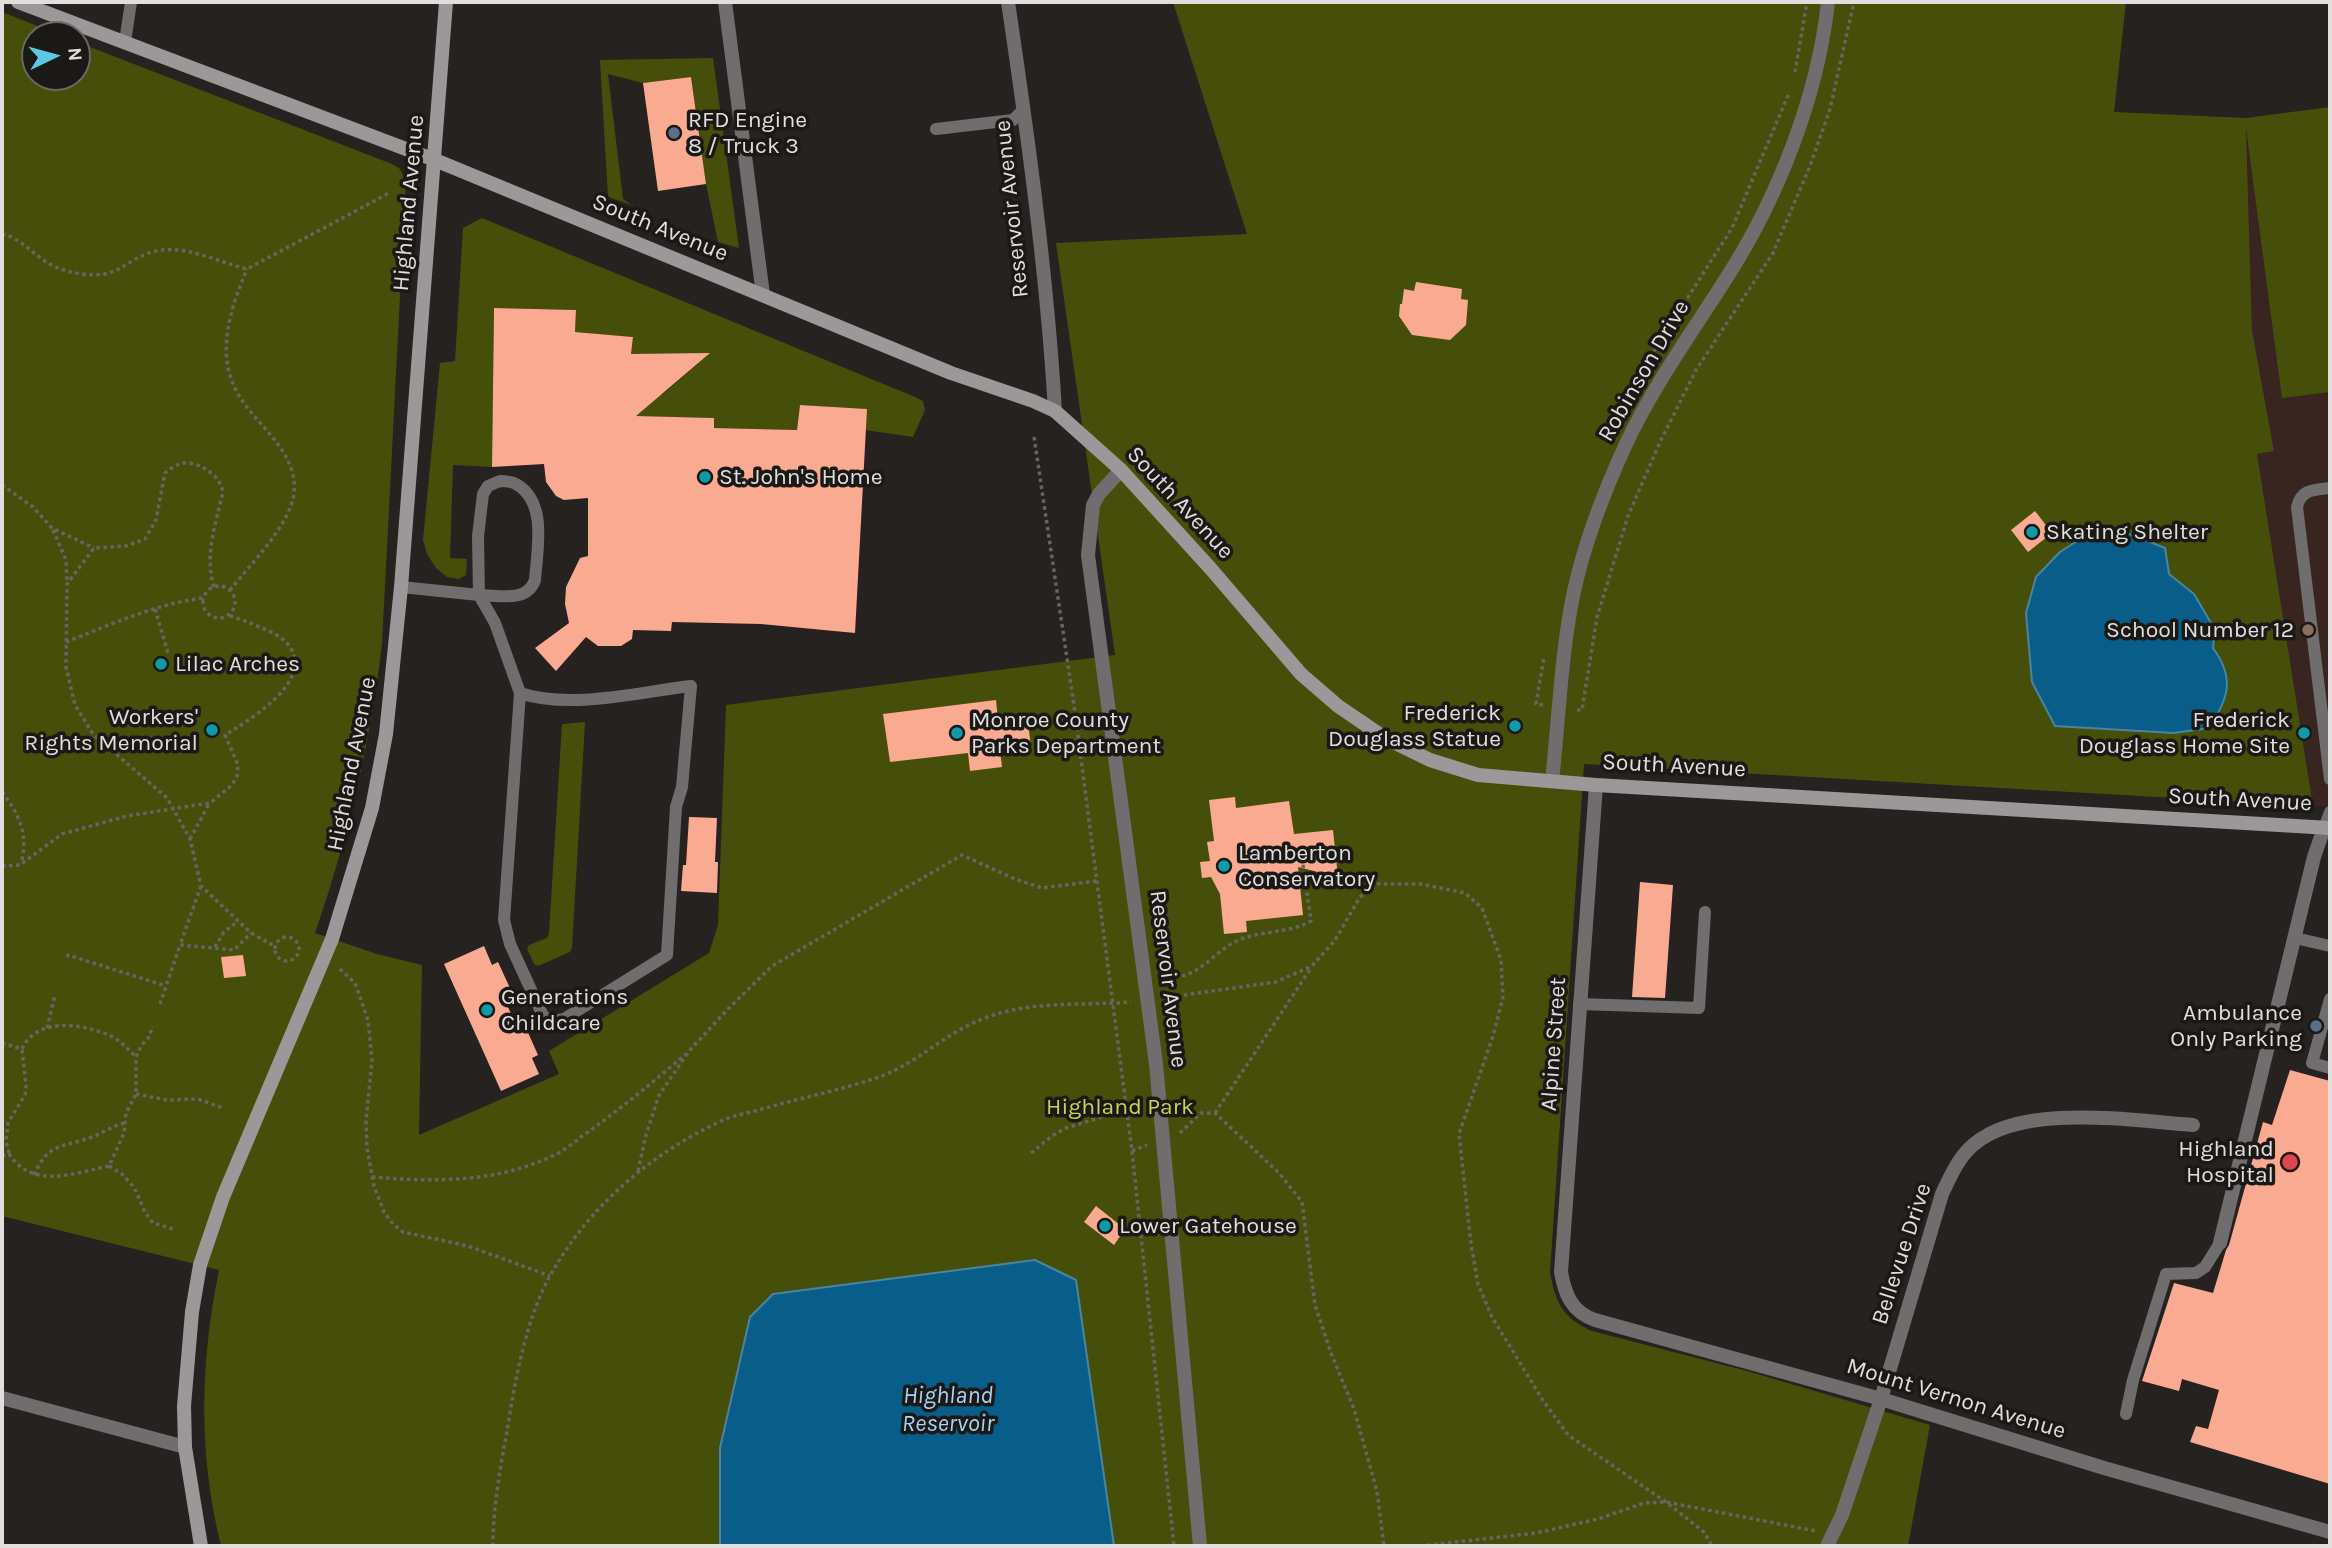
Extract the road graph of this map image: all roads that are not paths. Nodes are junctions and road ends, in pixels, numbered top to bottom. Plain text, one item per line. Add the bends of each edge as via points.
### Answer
1 (18, 2) edge
2 (131, 2) edge
3 (446, 2) edge
4 (725, 2) edge
5 (1008, 2) edge
6 (1828, 2) edge
7 (125, 42) junction
8 (1024, 109) junction
9 (936, 129) dead end
10 (435, 160) junction
11 (762, 295) junction
12 (1055, 411) junction
13 (1121, 470) junction
14 (2330, 488) edge
15 (401, 587) junction
16 (479, 595) junction
17 (520, 693) junction
18 (2330, 779) edge
19 (1552, 781) junction
20 (1596, 785) junction
21 (2330, 812) edge
22 (2327, 828) edge
23 (1706, 912) dead end
24 (2295, 937) junction
25 (2330, 946) edge
26 (2330, 999) edge
27 (1579, 1004) junction
28 (2330, 1068) edge
29 (2193, 1125) dead end
30 (2220, 1243) joint
31 (1572, 1305) joint
32 (2, 1398) edge
33 (1881, 1399) junction
34 (2126, 1414) dead end
35 (185, 1447) junction
36 (2330, 1532) edge
37 (201, 1546) edge
38 (1200, 1546) edge
39 (1827, 1546) edge

1 - 7 main road, South Avenue
2 - 7 lane
3 - 10 main road, Highland Avenue
4 - 11 street
5 - 8 street, Reservoir Avenue
6 - 19 street, Robinson Drive via 1815,77 1792,147 1763,211 1731,272 1647,402 1604,496 1574,592
7 - 10 main road, South Avenue
8 - 9 lane via 1013,120
8 - 12 street, Reservoir Avenue
10 - 11 main road, South Avenue
10 - 15 main road, Highland Avenue
11 - 12 main road, South Avenue
12 - 13 main road, South Avenue
13 - 19 main road, South Avenue via 1301,674 1338,706 1385,738 1430,760 1478,775
13 - 38 street, Reservoir Avenue via 1093,505 1088,555 1156,1064
14 - 18 lane via 2305,491 2297,507
15 - 16 lane
15 - 35 main road, Highland Avenue via 386,734 352,878 332,939 223,1196 200,1265 187,1356
16 - 16 lane via 524,596 532,590 538,517 533,502 516,484 500,481 482,494
16 - 17 lane via 495,623
17 - 17 lane via 504,920 543,1016 554,1021 667,955 676,807 691,686 556,700
19 - 20 main road, South Avenue
20 - 22 main road, South Avenue
20 - 27 street, Alpine Street
21 - 22 lane
22 - 24 street via 2314,857
23 - 27 lane via 1699,1007
24 - 25 lane
24 - 30 street
26 - 28 lane via 2312,1063
27 - 31 street, Alpine Street via 1561,1272
29 - 33 street, Bellevue Drive via 2061,1117 2000,1129 1974,1144 1955,1167 1942,1194
30 - 34 lane via 2196,1273 2166,1274
31 - 33 street, Mount Vernon Avenue via 1595,1320
32 - 35 street
33 - 36 street, Mount Vernon Avenue
33 - 39 street, Bellevue Drive
35 - 37 main road, Highland Avenue

